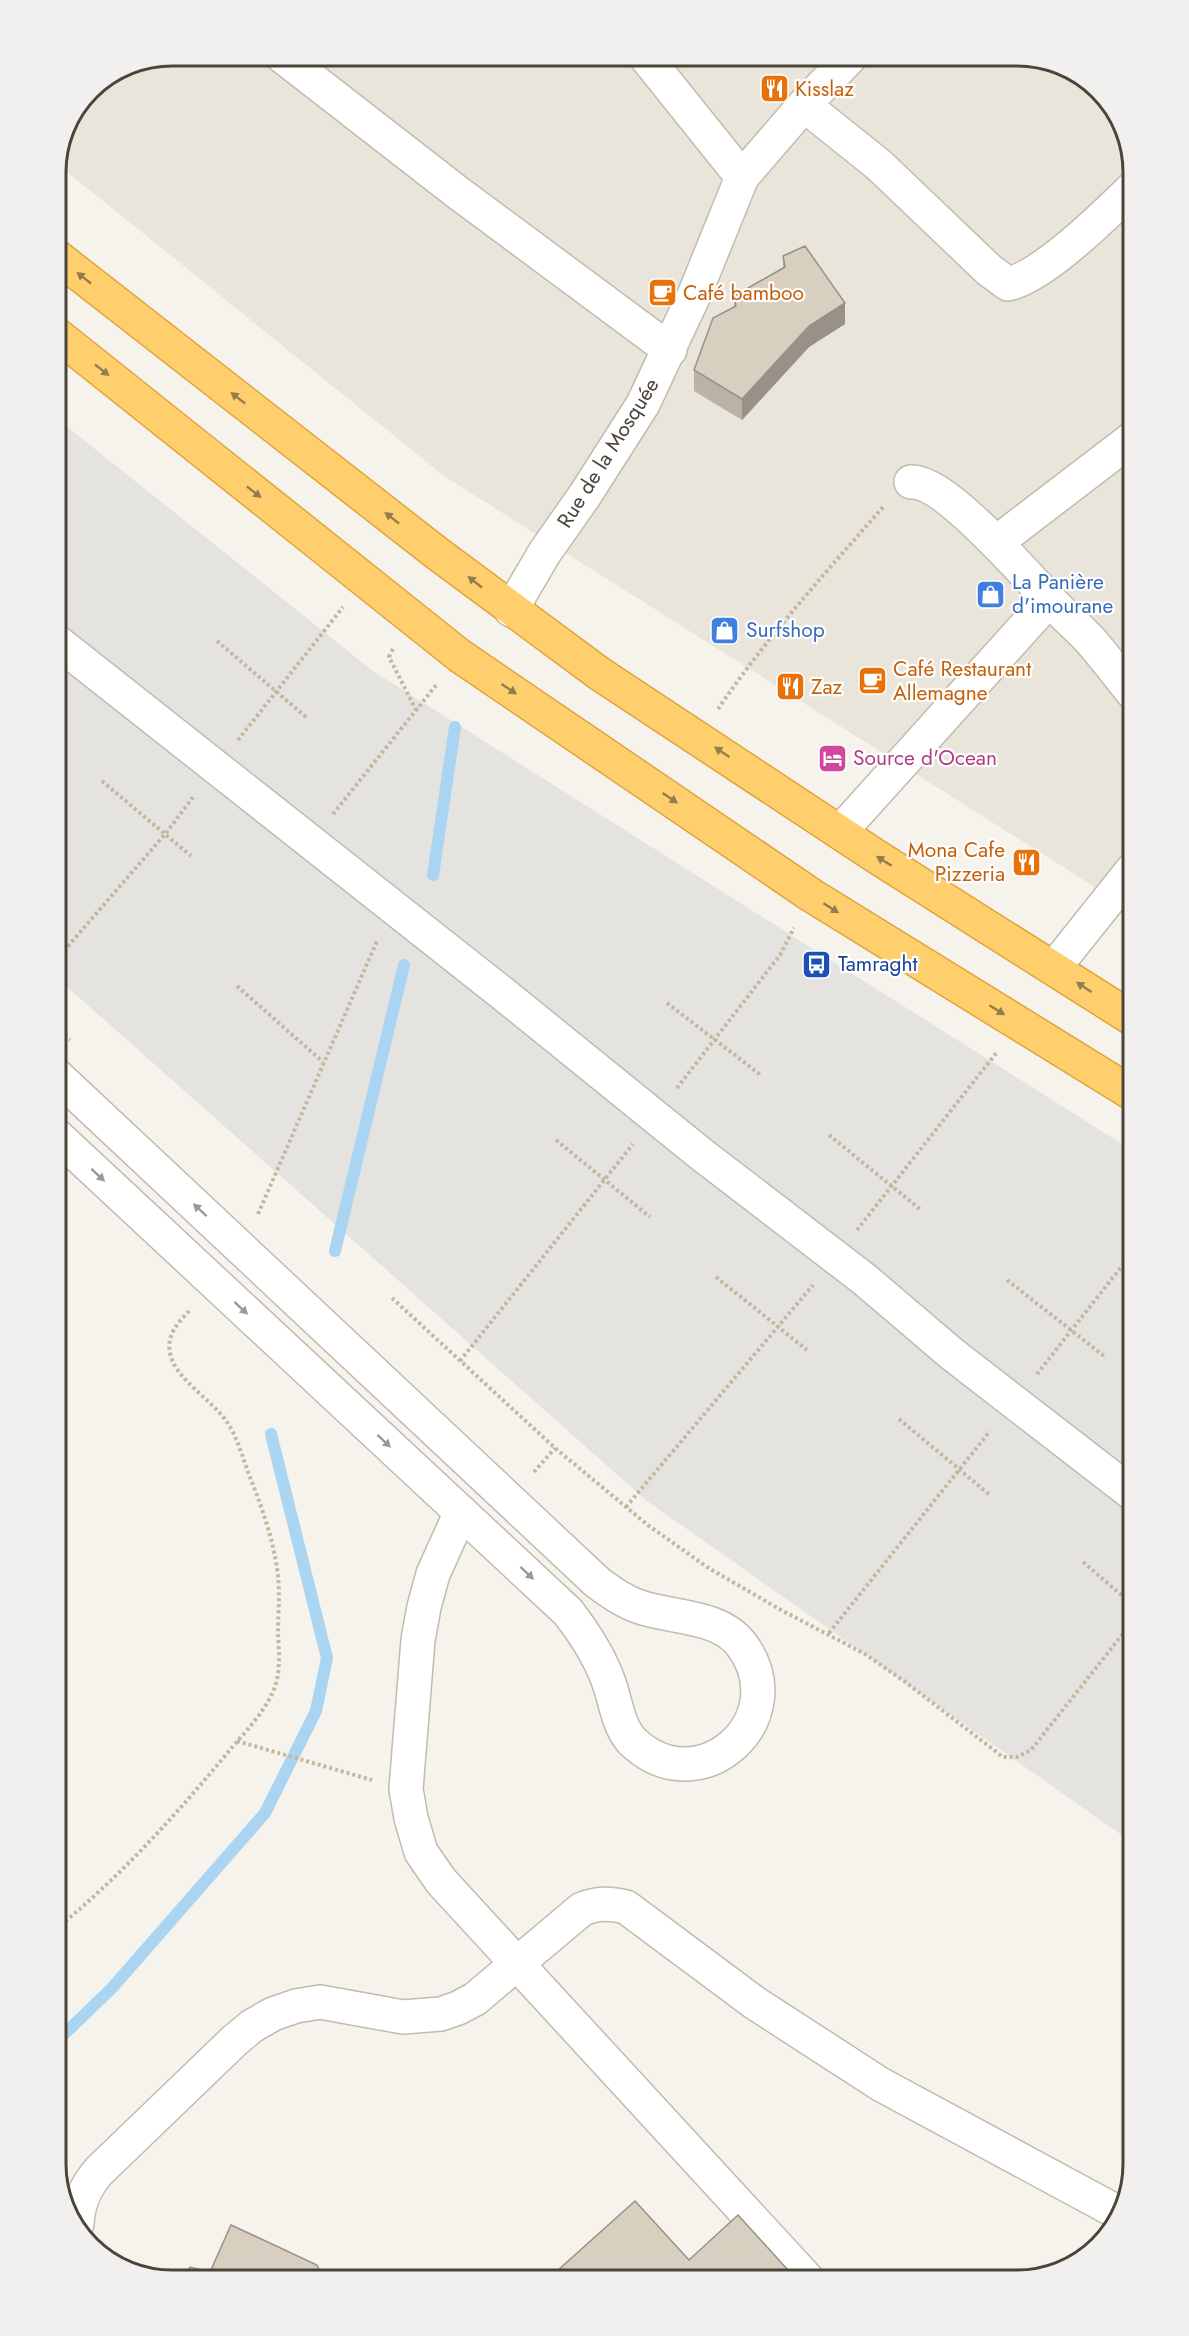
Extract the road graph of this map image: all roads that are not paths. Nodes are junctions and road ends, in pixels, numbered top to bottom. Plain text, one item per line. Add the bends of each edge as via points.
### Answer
1 (295, 66) edge
2 (653, 66) edge
3 (841, 66) edge
4 (804, 105) junction
5 (742, 177) junction
6 (1123, 198) edge
7 (66, 264) edge
8 (66, 342) edge
9 (670, 350) junction
10 (1123, 446) edge
11 (911, 482) road end
12 (997, 542) junction
13 (1049, 600) junction
14 (511, 610) junction
15 (66, 649) edge
16 (1123, 680) edge
17 (840, 832) junction
18 (1123, 883) edge
19 (1054, 968) junction
20 (1123, 1012) edge
21 (66, 1084) edge
22 (1123, 1087) edge
23 (66, 1144) edge
24 (1123, 1486) edge
25 (461, 1512) junction
26 (517, 1963) junction
27 (1113, 2210) edge
28 (78, 2213) edge
29 (799, 2270) edge

1 - 9 street
2 - 5 street
3 - 4 street, Rue de la Mosquée
4 - 5 street, Rue de la Mosquée
4 - 6 street via 879,165 1008,284 1029,277
5 - 9 street, Rue de la Mosquée
14 -> 7 highway
8 -> 22 highway via 460,656 812,896
9 - 14 street, Rue de la Mosquée via 643,404 544,552
10 - 12 street
11 - 12 street via 934,489
12 - 13 street
13 - 16 street
13 - 17 street
17 -> 14 highway via 600,674
15 - 24 street
19 -> 17 highway
18 - 19 street
20 -> 19 highway
25 -> 21 street via 568,1612 599,1659 616,1712 632,1741 659,1760 692,1764 724,1754 748,1730 758,1701 756,1670 740,1642 715,1624 638,1606 597,1582
23 -> 25 street
25 - 26 street via 433,1574 424,1607 406,1789 421,1852 441,1881
26 - 27 street via 582,1909 611,1903 626,1907 756,2003 880,2084
26 - 28 street via 475,1999 441,2014 404,2017 320,2002 273,2014 234,2041 99,2171 89,2182
26 - 29 street

